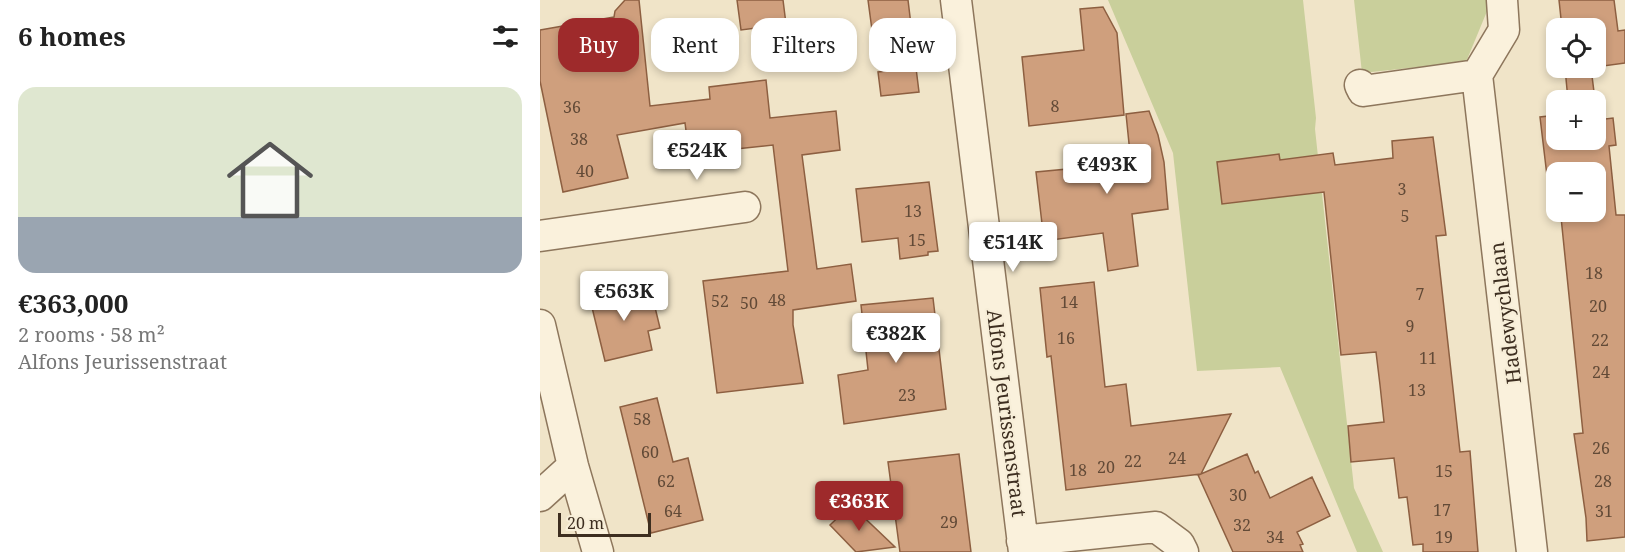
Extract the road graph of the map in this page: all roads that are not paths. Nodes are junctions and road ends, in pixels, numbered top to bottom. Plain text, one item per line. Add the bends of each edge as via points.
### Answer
1 (956, 0) edge
2 (1502, 0) edge
3 (1477, 75) junction
4 (1360, 85) dead end
5 (745, 207) dead end
6 (540, 236) edge
7 (540, 325) edge
8 (573, 466) junction
9 (540, 496) edge
10 (1023, 546) edge
11 (598, 552) edge
12 (1183, 552) edge
13 (1532, 552) edge

1 - 10 street, Alfons Jeurissenstraat
2 - 3 street via 1504,30
3 - 4 street via 1364,92
3 - 13 street, Hadewychlaan
5 - 6 street
7 - 8 street
8 - 9 street
8 - 11 street
10 - 12 street, Alfons Jeurissenstraat via 1156,527 1179,544

